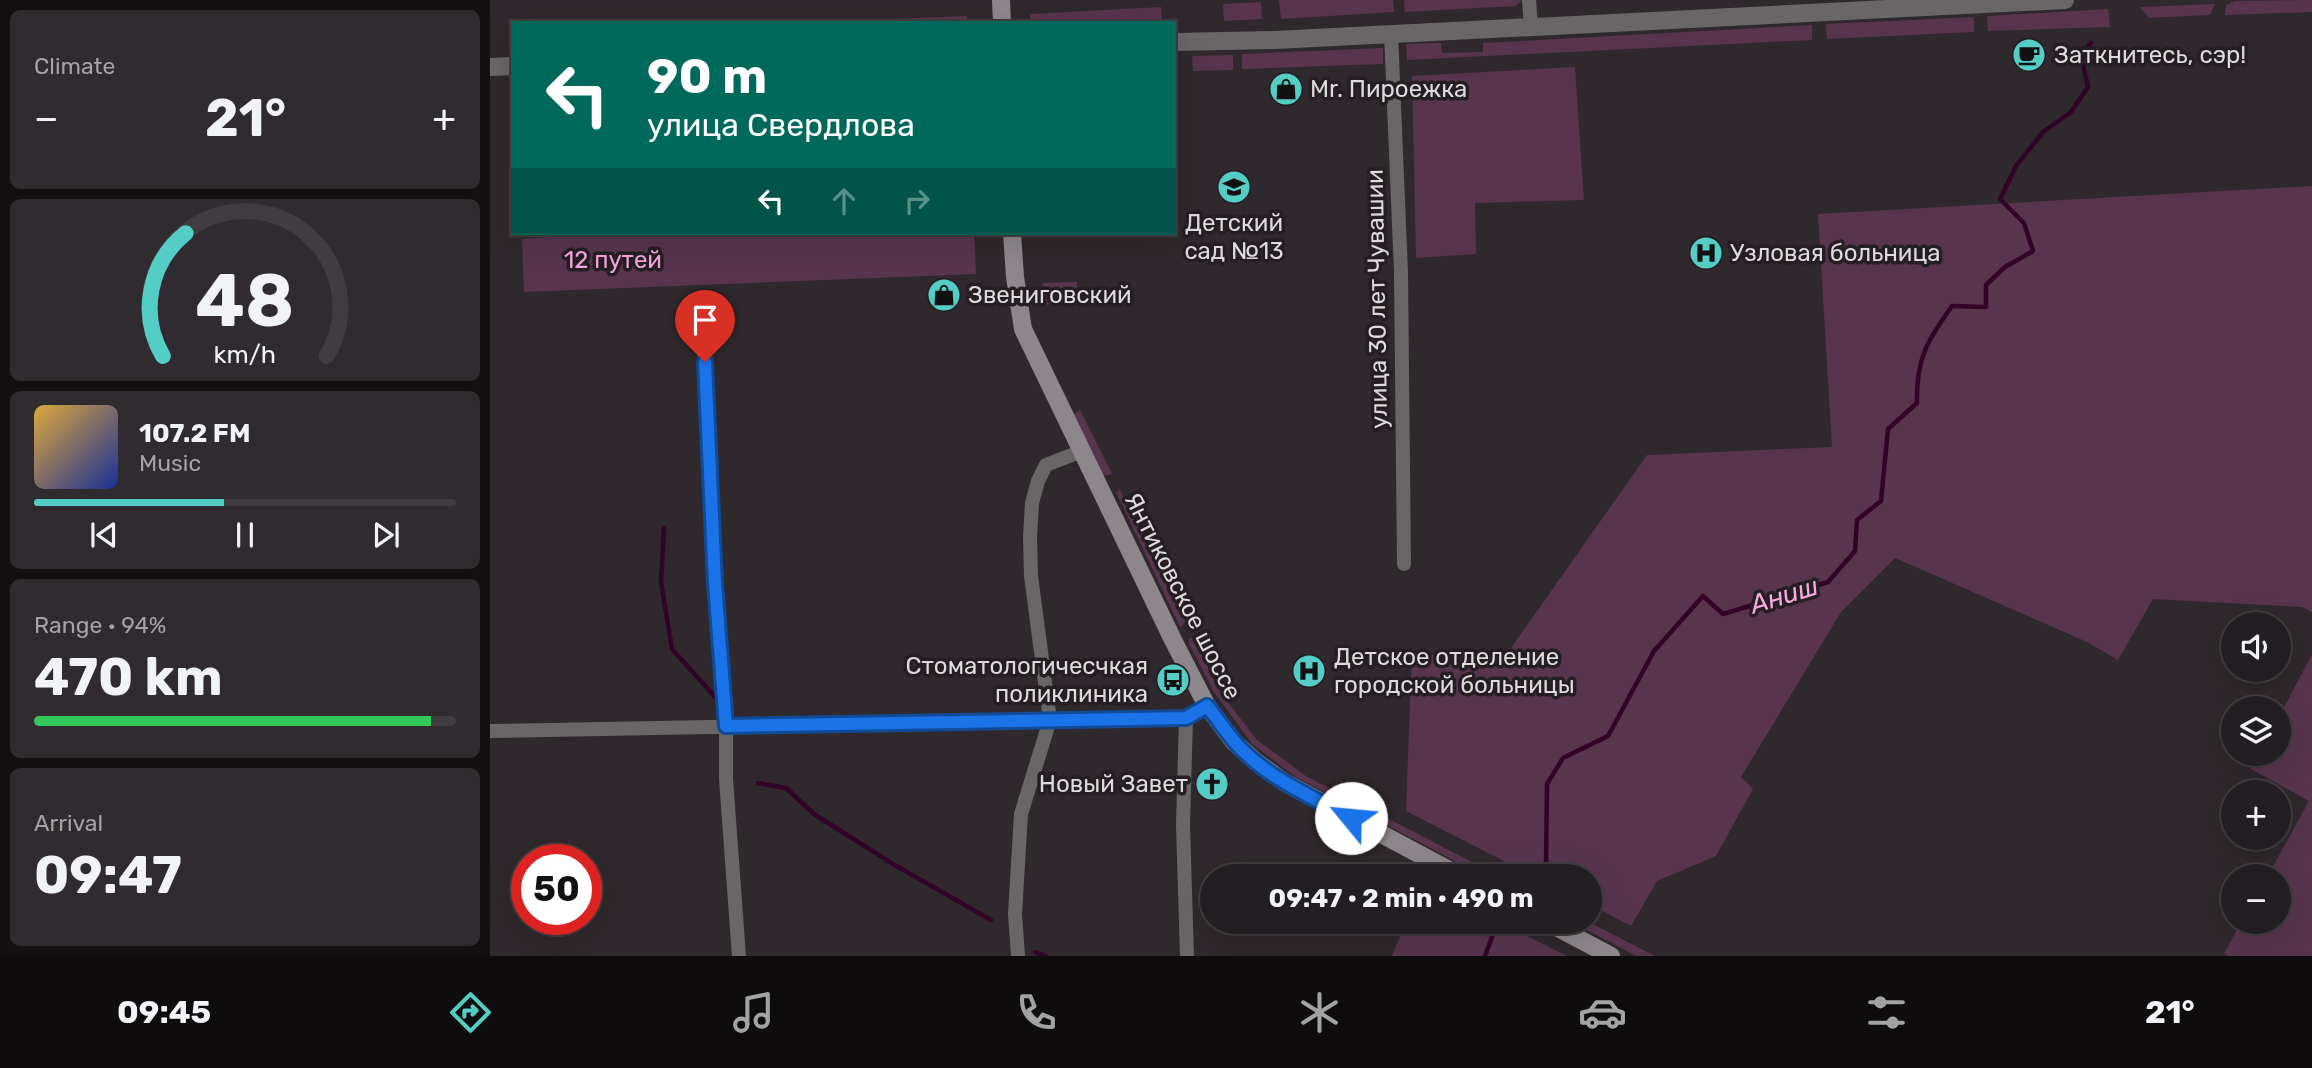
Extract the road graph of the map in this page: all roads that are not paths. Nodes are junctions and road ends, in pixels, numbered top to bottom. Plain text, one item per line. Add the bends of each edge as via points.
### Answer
1 (1001, 0) edge
2 (1529, 0) edge
3 (2065, 0) edge
4 (1002, 21) edge
5 (1531, 26) junction
6 (1391, 33) junction
7 (1176, 42) edge
8 (511, 66) edge
9 (490, 67) edge
10 (1012, 235) edge
11 (704, 343) dead end
12 (1082, 451) junction
13 (1404, 564) dead end
14 (1207, 706) junction
15 (1186, 718) junction
16 (1050, 720) junction
17 (726, 726) junction
18 (490, 731) edge
19 (1438, 864) edge
20 (1570, 934) edge
21 (738, 956) edge
22 (1018, 956) edge
23 (1187, 956) edge
24 (1611, 956) edge

1 - 4 main road
2 - 5 street
3 - 5 street
5 - 6 street
6 - 7 street
6 - 13 street, улица 30 лет Чувашии via 1401,272
8 - 9 street
10 - 12 main road, Янтиковское шоссе via 1020,318
11 - 17 street
12 - 14 main road, Янтиковское шоссе
12 - 16 street via 1046,465 1032,503 1031,576
14 - 15 street
14 - 19 main road, Янтиковское шоссе via 1234,742 1284,782
15 - 16 street
15 - 23 street
16 - 17 street
16 - 22 street via 1021,814 1015,914
17 - 18 street
17 - 21 street
20 - 24 main road

